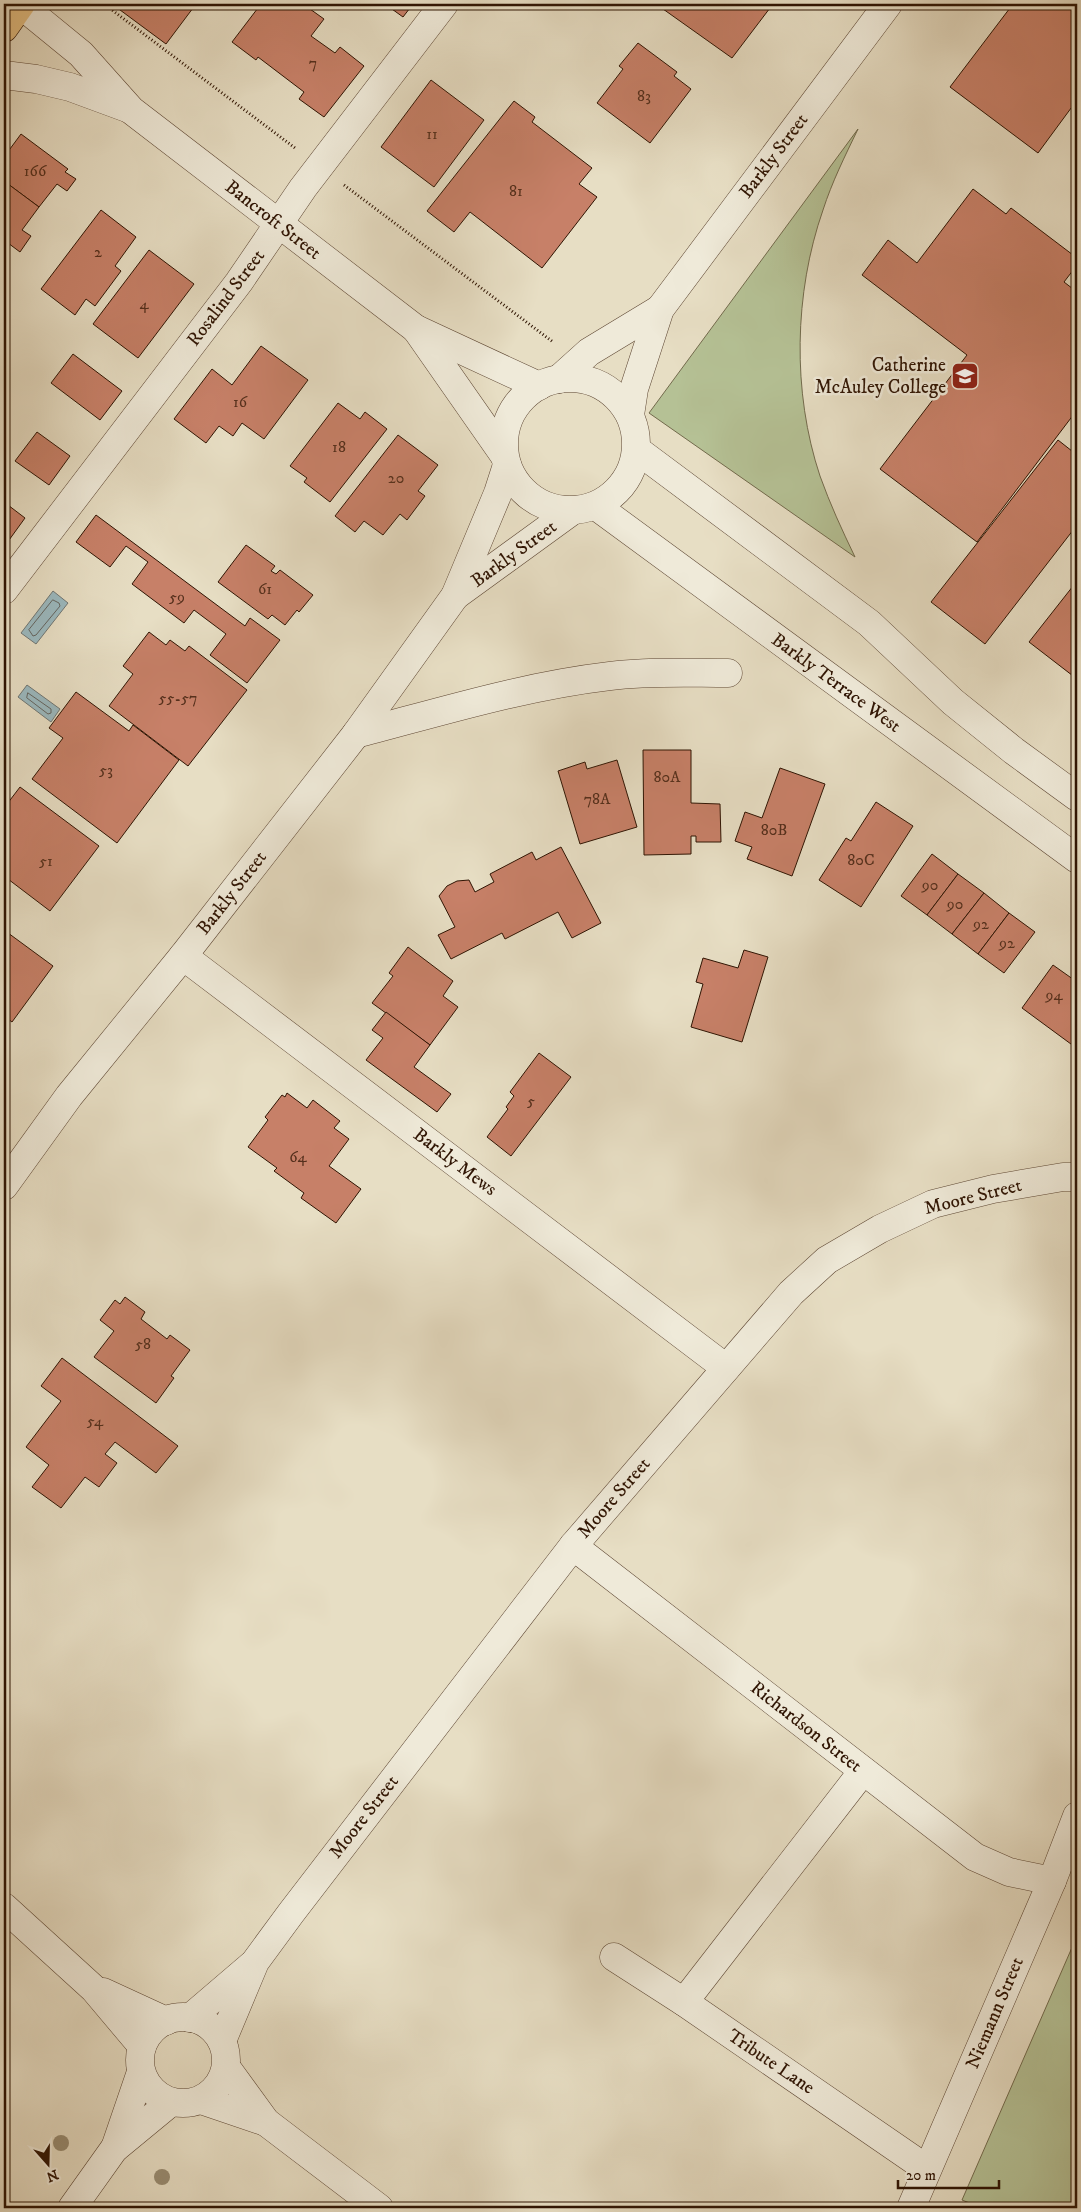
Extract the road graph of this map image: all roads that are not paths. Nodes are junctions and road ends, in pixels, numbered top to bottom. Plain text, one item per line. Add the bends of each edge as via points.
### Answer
1 (19, 4) edge
2 (444, 4) edge
3 (888, 4) edge
4 (4, 28) edge
5 (4, 75) edge
6 (131, 110) junction
7 (280, 225) junction
8 (660, 309) junction
9 (416, 329) junction
10 (549, 382) junction
11 (630, 415) junction
12 (637, 450) junction
13 (505, 460) junction
14 (584, 509) junction
15 (4, 590) edge
16 (455, 596) junction
17 (728, 673) dead end
18 (356, 734) junction
19 (1077, 797) edge
20 (1077, 859) edge
21 (184, 956) junction
22 (1077, 1177) edge
23 (4, 1186) edge
24 (726, 1368) junction
25 (573, 1546) junction
26 (862, 1771) junction
27 (1077, 1816) edge
28 (1052, 1881) junction
29 (4, 1907) edge
30 (614, 1957) dead end
31 (255, 1962) junction
32 (94, 1988) junction
33 (684, 2002) junction
34 (178, 2019) junction
35 (142, 2046) junction
36 (224, 2054) junction
37 (142, 2072) junction
38 (201, 2100) junction
39 (171, 2102) junction
40 (266, 2122) junction
41 (114, 2149) junction
42 (927, 2170) junction
43 (72, 2208) edge
44 (378, 2208) edge
45 (911, 2208) edge

1 - 4 main road
1 - 6 street, Bancroft Street via 81,54
2 - 7 street, Rosalind Street via 303,188
3 - 8 street, Barkly Street
5 - 6 street, Bancroft Street via 70,86
6 - 7 street, Bancroft Street
7 - 9 street, Bancroft Street
7 - 15 street, Rosalind Street
8 - 10 street, Barkly Street via 589,352
8 - 11 street, Barkly Street via 634,389
9 - 10 street, Bancroft Street
9 - 13 street, Bancroft Street
10 - 11 street via 581,379 601,385 618,398
10 - 13 street via 522,398 510,415 504,435
11 - 12 street via 636,432
12 - 14 street via 633,468 624,484 612,497
12 - 19 street via 869,623 953,702
13 - 14 street via 517,484 532,499 550,508
13 - 16 street, Barkly Street via 498,493
14 - 16 street, Barkly Street
14 - 20 street, Barkly Terrace West
16 - 18 street, Barkly Street
17 - 18 street via 634,673 576,680
18 - 21 street, Barkly Street
21 - 23 street, Barkly Street via 69,1096
21 - 24 street, Barkly Mews
22 - 24 street, Moore Street via 993,1190 933,1204 880,1229 827,1260 790,1293
24 - 25 street, Moore Street
25 - 26 street, Richardson Street
25 - 31 street, Moore Street
26 - 28 street, Richardson Street via 975,1857 1009,1872
26 - 33 street
27 - 28 street, Niemann Street
28 - 42 street, Niemann Street
29 - 32 street
30 - 33 street, Tribute Lane
31 - 34 street, Moore Street
31 - 36 street, Moore Street
32 - 34 street
32 - 35 street
33 - 42 street, Tribute Lane
34 - 35 street via 152,2031
34 - 36 street via 198,2020 212,2028
35 - 37 street
36 - 38 street via 221,2081
36 - 40 street
37 - 39 street via 152,2091
37 - 41 street
38 - 39 street via 183,2104
38 - 40 street
39 - 41 street
40 - 44 street
41 - 43 street
42 - 45 street, Niemann Street

